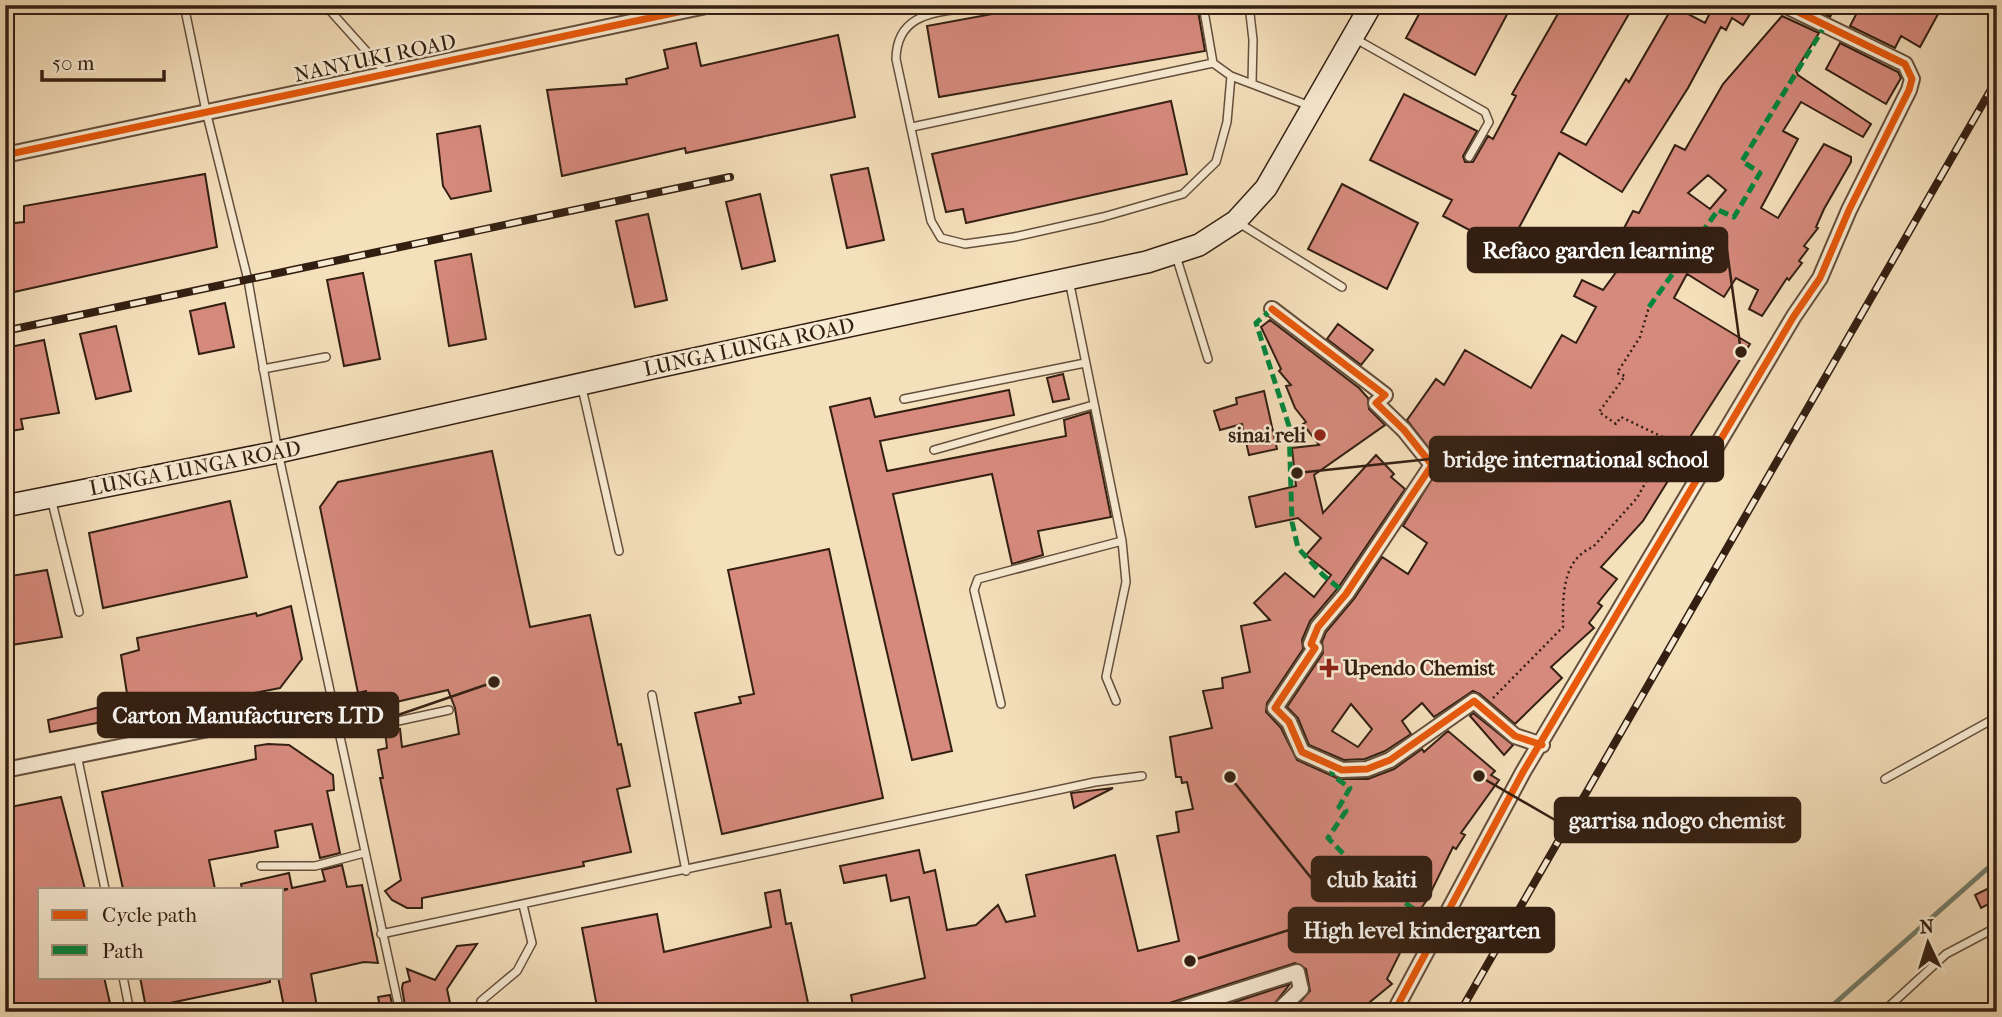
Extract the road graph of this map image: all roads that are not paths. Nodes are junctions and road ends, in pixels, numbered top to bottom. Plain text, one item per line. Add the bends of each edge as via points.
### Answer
1 (184, 5) edge
2 (325, 5) edge
3 (711, 5) edge
4 (981, 5) edge
5 (1203, 5) edge
6 (1249, 5) edge
7 (1371, 5) edge
8 (1784, 5) edge
9 (1353, 37) junction
10 (1213, 63) junction
11 (387, 73) junction
12 (1231, 76) junction
13 (1252, 83) junction
14 (1313, 108) junction
15 (206, 111) junction
16 (912, 127) junction
17 (5, 155) edge
18 (1469, 157) dead end
19 (1236, 221) junction
20 (1175, 253) junction
21 (1069, 279) junction
22 (1342, 287) dead end
23 (1272, 309) dead end
24 (326, 357) dead end
25 (1208, 359) dead end
26 (1085, 363) junction
27 (264, 369) junction
28 (582, 384) junction
29 (904, 399) dead end
30 (1093, 405) junction
31 (934, 450) dead end
32 (278, 452) junction
33 (51, 497) junction
34 (5, 506) edge
35 (1122, 541) junction
36 (619, 551) dead end
37 (79, 612) dead end
38 (652, 695) dead end
39 (1116, 701) dead end
40 (332, 704) junction
41 (1001, 704) dead end
42 (450, 710) dead end
43 (1997, 717) edge
44 (338, 734) junction
45 (1542, 745) junction
46 (76, 754) junction
47 (5, 770) edge
48 (1142, 776) dead end
49 (1885, 779) dead end
50 (364, 853) junction
51 (261, 866) dead end
52 (686, 871) junction
53 (104, 888) edge
54 (523, 905) junction
55 (1997, 927) edge
56 (381, 934) junction
57 (123, 978) edge
58 (130, 1012) edge
59 (400, 1012) edge
60 (479, 1012) edge
61 (1172, 1012) edge
62 (1277, 1012) edge
63 (1394, 1012) edge
64 (1883, 1012) edge

1 - 15 lane
2 - 11 lane
3 - 11 street, NANYUKI ROAD
4 - 16 lane via 914,19 905,27 897,42 896,59
5 - 10 lane
6 - 13 lane
7 - 9 main road, LUNGA LUNGA ROAD
8 - 45 street via 1905,64 1912,79 1909,90 1820,278
9 - 14 main road, LUNGA LUNGA ROAD
9 - 18 lane via 1485,112 1489,122
10 - 12 lane
10 - 16 lane
11 - 15 street, NANYUKI ROAD
12 - 13 lane
12 - 16 lane via 1227,122 1216,162 1182,194 1014,237 965,244 941,238 931,221
13 - 14 lane
14 - 19 main road, LUNGA LUNGA ROAD via 1266,188
15 - 17 street, NANYUKI ROAD
15 - 27 lane via 248,280
19 - 20 main road, LUNGA LUNGA ROAD via 1199,245
19 - 22 lane
20 - 21 main road, LUNGA LUNGA ROAD
20 - 25 lane
21 - 26 lane
21 - 28 main road, LUNGA LUNGA ROAD
23 - 45 street via 1385,395 1376,404 1432,465 1362,572 1318,627 1311,644 1315,648 1275,708 1289,722 1302,752 1342,771 1367,769 1390,760 1474,701 1515,736
24 - 27 lane
26 - 29 lane
26 - 30 lane
27 - 32 lane
28 - 32 main road, LUNGA LUNGA ROAD
28 - 36 lane
30 - 31 lane
30 - 35 lane
32 - 33 main road, LUNGA LUNGA ROAD
32 - 40 lane
33 - 34 main road, LUNGA LUNGA ROAD
33 - 37 lane
35 - 39 lane via 1126,582 1106,677
35 - 41 lane via 978,579 974,590
38 - 52 lane
40 - 44 lane
40 - 46 street
42 - 44 lane
43 - 49 lane
44 - 50 lane
45 - 63 street via 1523,772
46 - 47 street
46 - 53 lane
48 - 52 lane via 1095,782
50 - 51 lane via 314,866
50 - 56 lane
52 - 54 lane
54 - 56 lane
54 - 60 lane via 532,943 517,971 481,1001
55 - 64 lane via 1946,954
56 - 59 lane
57 - 58 lane
61 - 62 street via 1297,972 1301,989

